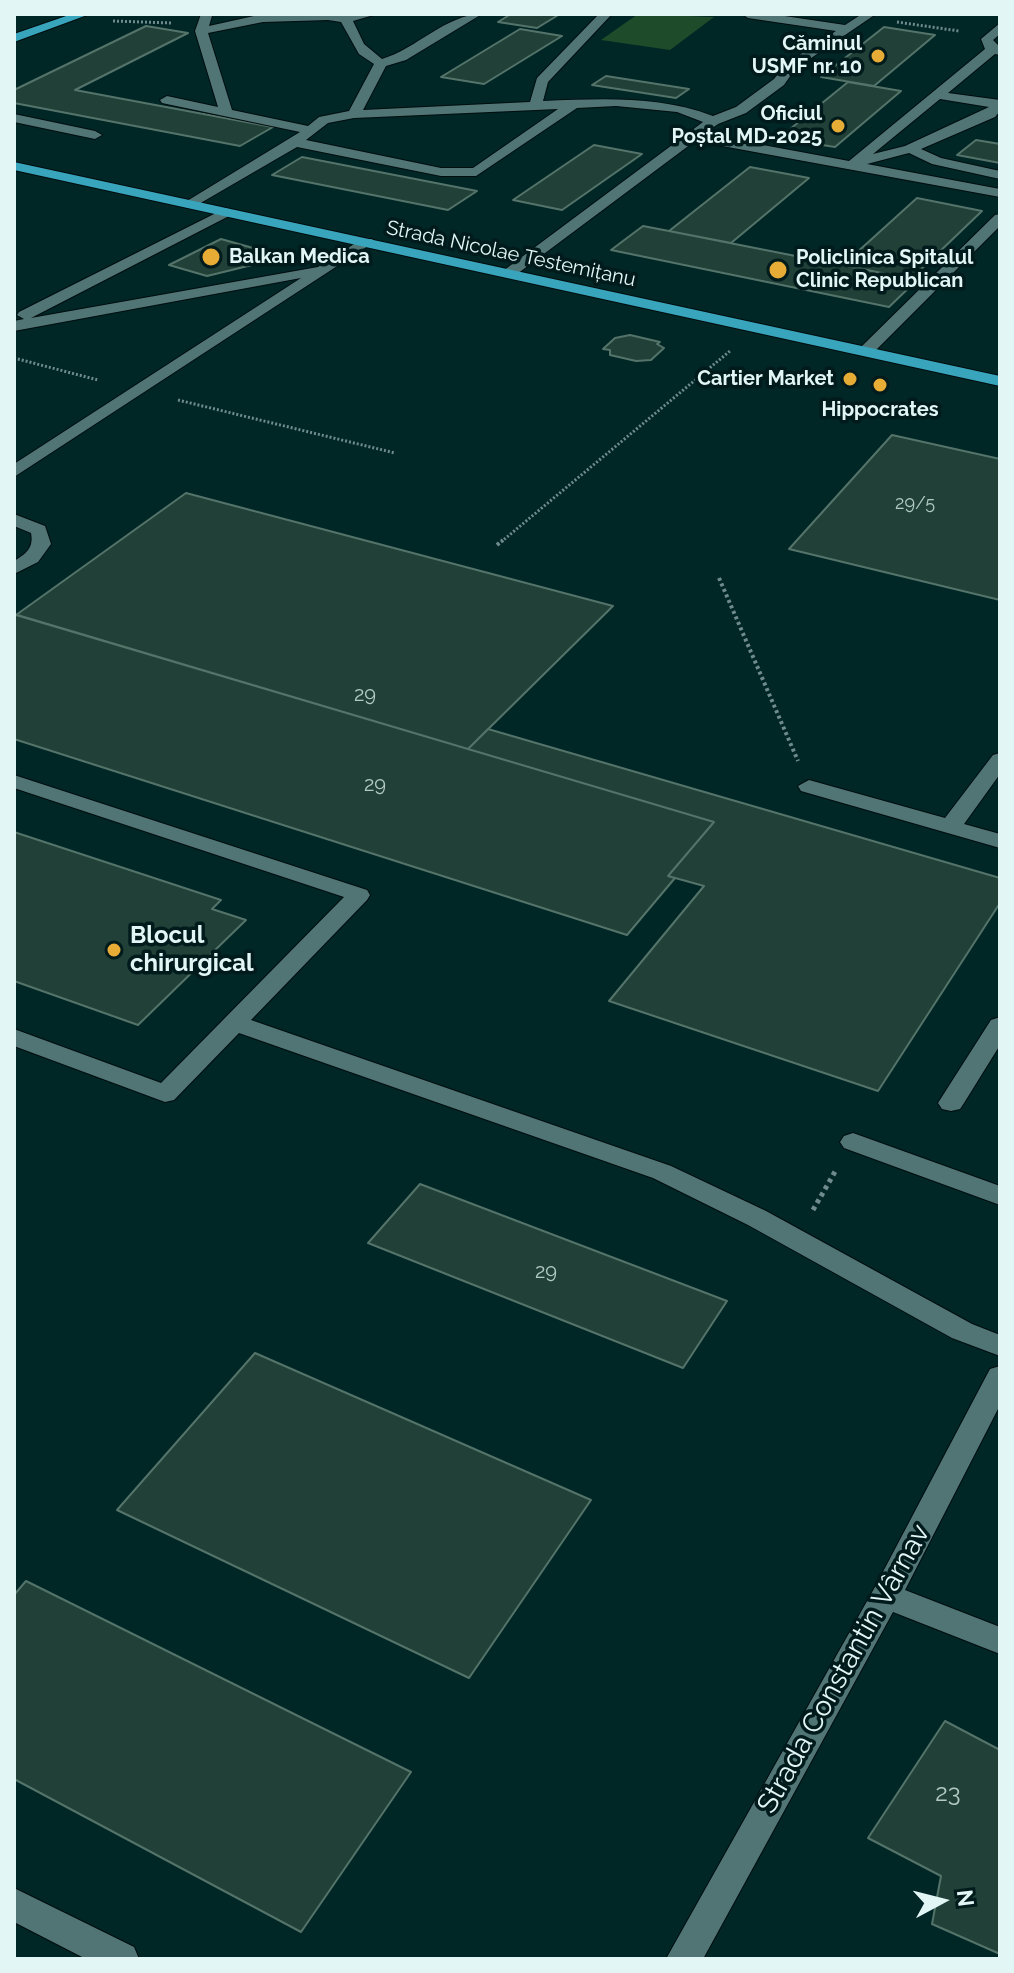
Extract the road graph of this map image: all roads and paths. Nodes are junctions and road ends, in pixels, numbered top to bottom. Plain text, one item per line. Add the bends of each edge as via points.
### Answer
1 (84, 14) edge
2 (207, 14) edge
3 (371, 14) edge
4 (476, 14) edge
5 (606, 14) edge
6 (748, 14) edge
7 (320, 15) edge
8 (868, 15) edge
9 (346, 19) junction
10 (1000, 27) edge
11 (845, 29) junction
12 (201, 31) junction
13 (989, 35) junction
14 (14, 38) edge
15 (996, 51) edge
16 (381, 63) junction
17 (937, 95) junction
18 (167, 100) dead end
19 (577, 102) junction
20 (536, 104) junction
21 (997, 110) edge
22 (226, 112) junction
23 (354, 114) junction
24 (14, 118) edge
25 (713, 121) junction
26 (310, 130) junction
27 (95, 135) dead end
28 (693, 136) junction
29 (295, 142) junction
30 (910, 149) junction
31 (853, 164) junction
32 (14, 166) edge
33 (1000, 175) edge
34 (1000, 193) edge
35 (192, 204) junction
36 (226, 212) junction
37 (1000, 218) edge
38 (367, 242) junction
39 (326, 270) junction
40 (508, 274) junction
41 (14, 320) edge
42 (14, 326) edge
43 (758, 328) junction
44 (866, 351) junction
45 (14, 358) edge
46 (1000, 381) edge
47 (139, 391) junction
48 (395, 453) dead end
49 (14, 472) edge
50 (14, 519) edge
51 (497, 545) dead end
52 (14, 568) edge
53 (719, 578) dead end
54 (1000, 759) edge
55 (14, 781) edge
56 (809, 786) joint
57 (950, 827) junction
58 (1000, 841) edge
59 (232, 1022) junction
60 (1000, 1025) edge
61 (14, 1037) edge
62 (951, 1103) dead end
63 (853, 1142) joint
64 (1000, 1196) edge
65 (795, 1239) junction
66 (1000, 1346) edge
67 (1000, 1377) edge
68 (886, 1596) junction
69 (1000, 1641) edge
70 (14, 1904) edge
71 (121, 1959) edge
72 (684, 1959) edge

1 - 14 main road
2 - 12 street
3 - 9 street
4 - 16 street via 402,57
5 - 20 street via 542,81
6 - 11 street
7 - 9 street
7 - 12 street via 263,18
8 - 11 street
8 - 13 path
9 - 16 street via 365,54
10 - 13 street
11 - 25 street via 741,110
12 - 22 street
13 - 15 street
15 - 17 street
16 - 23 street
17 - 21 street
17 - 31 street
18 - 22 street
19 - 20 street
19 - 25 street via 658,105
19 - 29 street via 476,172 441,172
20 - 23 street
21 - 30 street
22 - 26 street
23 - 26 street via 324,120
24 - 27 street
25 - 28 street
26 - 29 street
28 - 31 street
28 - 40 street
29 - 35 street
30 - 31 street
30 - 33 street via 937,161
31 - 34 street
32 - 35 main road, Strada Nicolae Testemițanu
35 - 36 main road, Strada Nicolae Testemițanu
36 - 38 main road, Strada Nicolae Testemițanu
36 - 41 street
37 - 44 street
38 - 39 street
38 - 40 main road, Strada Nicolae Testemițanu
39 - 42 street
39 - 47 street
40 - 43 main road, Strada Nicolae Testemițanu
43 - 44 main road, Strada Nicolae Testemițanu
43 - 51 path
44 - 46 main road, Strada Nicolae Testemițanu
45 - 47 path
47 - 48 path
47 - 49 street
50 - 52 street via 39,530 43,540 41,550
53 - 56 path
54 - 57 street
55 - 59 street via 359,895
56 - 57 street
57 - 58 street
59 - 61 street via 165,1094
59 - 65 street via 662,1172
60 - 62 street
63 - 64 street
63 - 65 path
65 - 66 street via 962,1331
67 - 68 street, Strada Constantin Vârnav
68 - 69 street
68 - 72 street, Strada Constantin Vârnav
70 - 71 street

